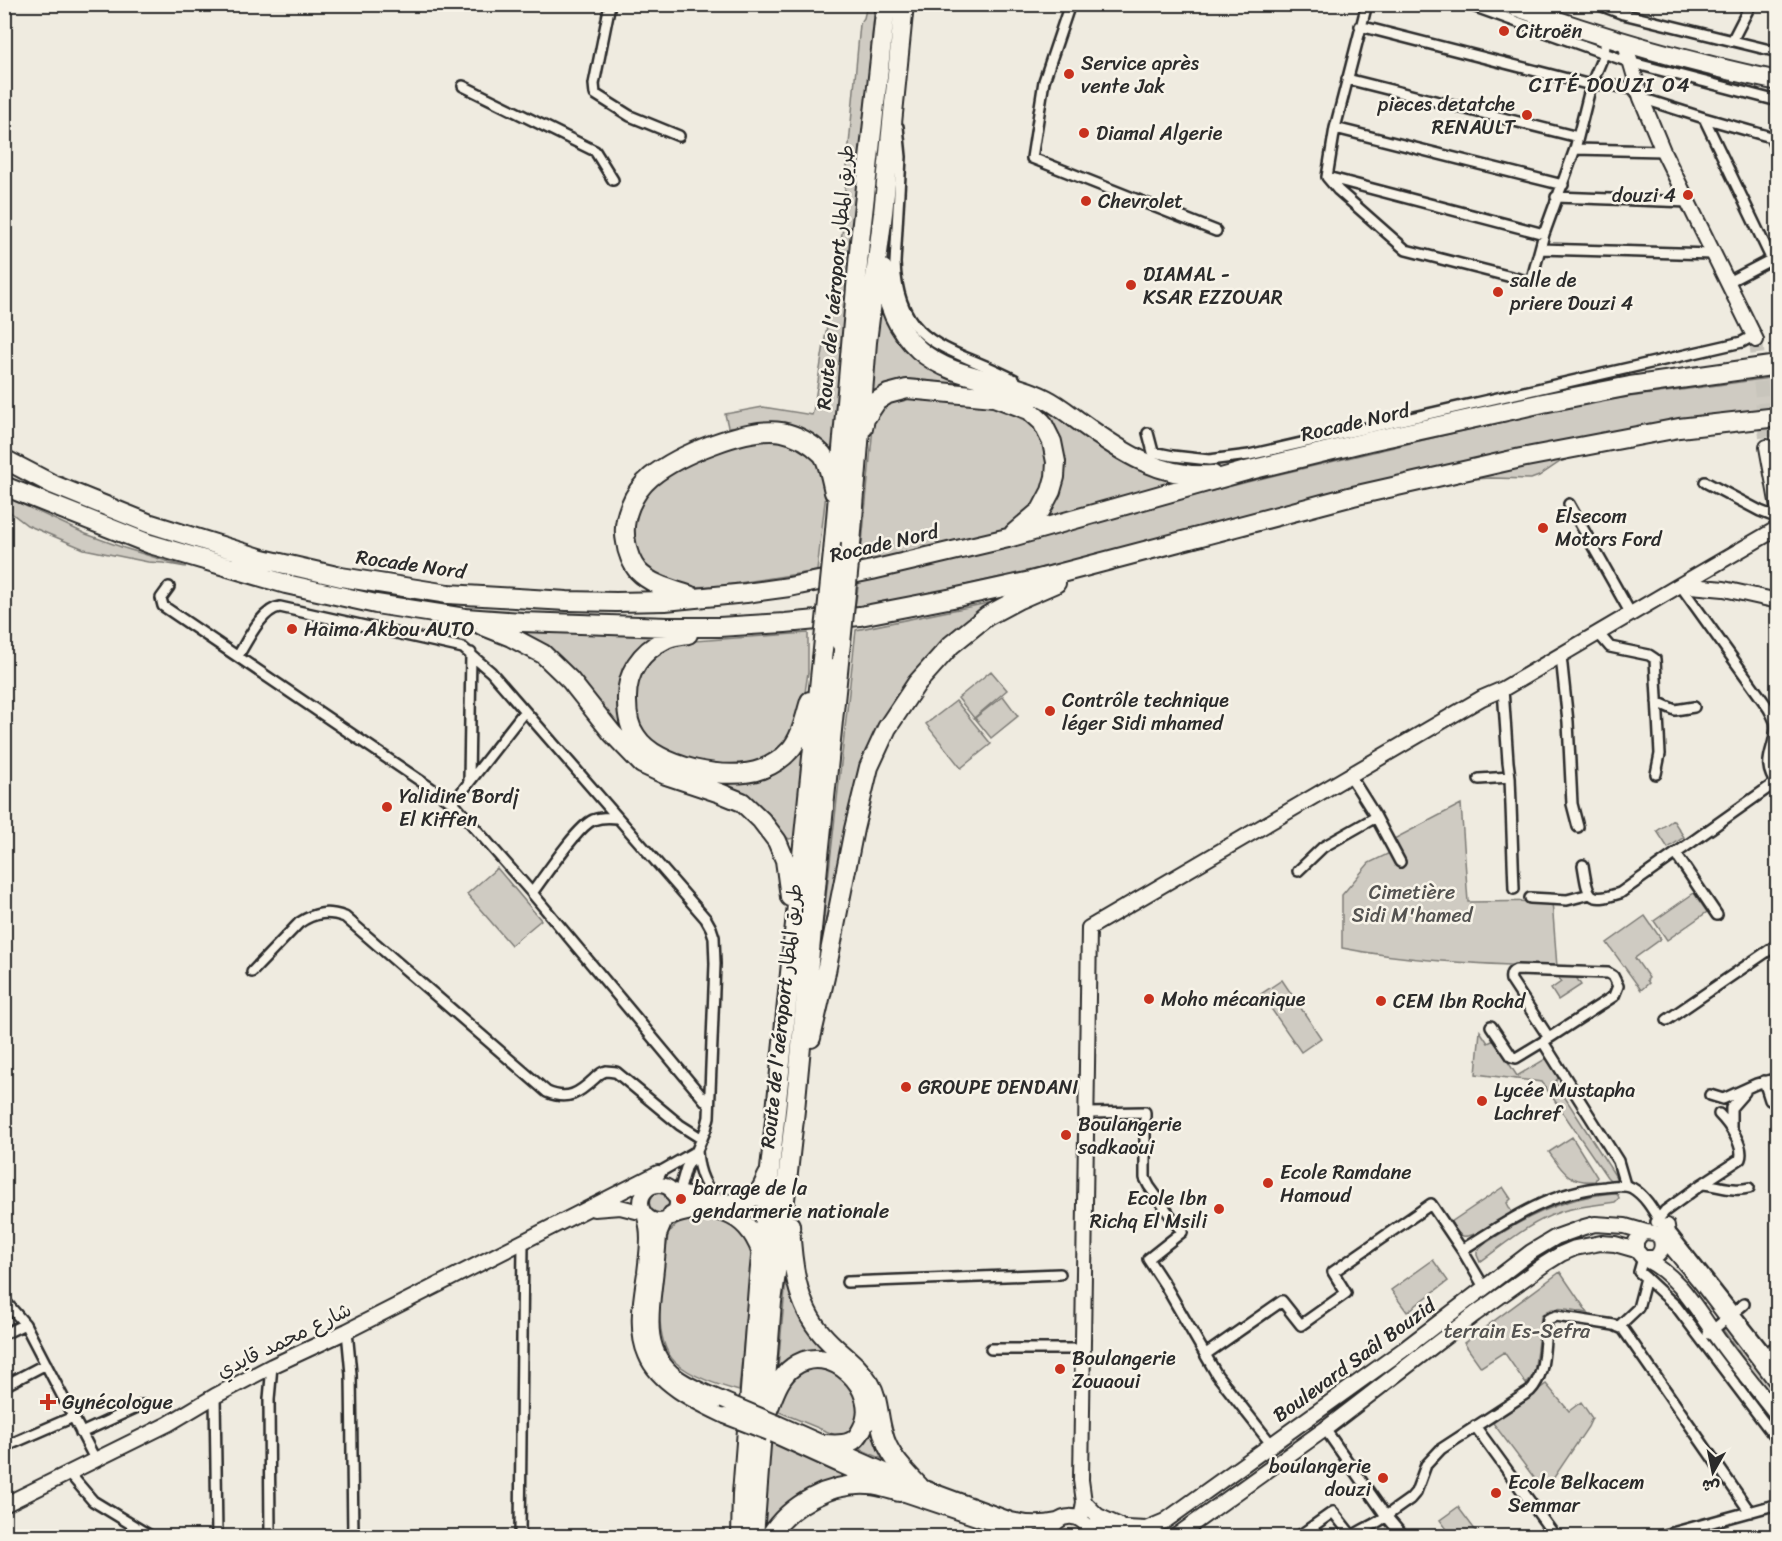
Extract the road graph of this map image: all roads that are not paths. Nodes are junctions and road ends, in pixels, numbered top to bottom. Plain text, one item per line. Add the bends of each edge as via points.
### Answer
1 (610, 4) edge
2 (885, 4) edge
3 (904, 4) edge
4 (1071, 4) edge
5 (1367, 4) edge
6 (1467, 4) edge
7 (1509, 4) edge
8 (1542, 4) edge
9 (1597, 4) edge
10 (1751, 4) edge
11 (1360, 26) junction
12 (1732, 41) junction
13 (1625, 43) junction
14 (1605, 46) junction
15 (1778, 52) edge
16 (1629, 62) junction
17 (1778, 74) edge
18 (1347, 78) junction
19 (1778, 81) edge
20 (1591, 85) junction
21 (463, 86) dead end
22 (1641, 99) junction
23 (1778, 101) edge
24 (895, 107) junction
25 (1704, 118) junction
26 (1335, 128) junction
27 (679, 136) dead end
28 (1578, 137) junction
29 (1774, 137) edge
30 (1575, 149) junction
31 (1663, 151) junction
32 (1778, 153) edge
33 (1327, 177) junction
34 (613, 180) dead end
35 (1563, 185) junction
36 (1557, 197) junction
37 (1689, 202) junction
38 (883, 213) junction
39 (1216, 231) dead end
40 (1544, 234) junction
41 (1540, 249) junction
42 (1712, 254) junction
43 (1775, 258) edge
44 (1728, 282) junction
45 (1755, 338) joint
46 (1778, 366) edge
47 (1045, 398) junction
48 (1778, 417) edge
49 (1148, 433) dead end
50 (859, 441) junction
51 (1767, 447) tunnel mouth
52 (4, 459) edge
53 (1246, 471) junction
54 (1705, 482) dead end
55 (4, 486) edge
56 (837, 504) junction
57 (1569, 504) dead end
58 (1778, 507) edge
59 (1778, 518) edge
60 (1778, 528) edge
61 (1008, 538) junction
62 (1727, 558) junction
63 (1103, 562) junction
64 (1680, 585) junction
65 (169, 587) dead end
66 (1724, 589) junction
67 (699, 599) junction
68 (1778, 601) edge
69 (1631, 614) junction
70 (465, 618) junction
71 (719, 627) junction
72 (1598, 633) junction
73 (471, 653) junction
74 (237, 656) junction
75 (1561, 656) junction
76 (822, 659) junction
77 (1503, 689) junction
78 (1657, 702) junction
79 (1778, 704) edge
80 (1694, 707) dead end
81 (1769, 709) junction
82 (524, 712) junction
83 (1350, 774) junction
84 (1656, 774) dead end
85 (1510, 777) junction
86 (1479, 779) dead end
87 (469, 781) junction
88 (1776, 784) edge
89 (453, 803) junction
90 (1376, 817) junction
91 (617, 818) junction
92 (1578, 827) dead end
93 (1676, 854) junction
94 (1400, 862) dead end
95 (1582, 865) dead end
96 (1298, 871) dead end
97 (1514, 889) dead end
98 (532, 893) junction
99 (1590, 894) junction
100 (1530, 898) dead end
101 (1717, 915) dead end
102 (794, 931) junction
103 (1778, 944) edge
104 (252, 972) dead end
105 (1667, 1020) dead end
106 (1491, 1026) dead end
107 (1546, 1040) junction
108 (1778, 1078) edge
109 (1764, 1081) junction
110 (1751, 1087) junction
111 (1778, 1090) edge
112 (1723, 1100) junction
113 (708, 1104) junction
114 (1731, 1108) junction
115 (795, 1110) junction
116 (1717, 1111) junction
117 (1088, 1113) junction
118 (1731, 1129) junction
119 (702, 1139) junction
120 (698, 1150) junction
121 (769, 1173) junction
122 (652, 1184) junction
123 (787, 1184) junction
124 (1702, 1184) junction
125 (1625, 1185) junction
126 (1749, 1188) dead end
127 (723, 1203) junction
128 (674, 1205) junction
129 (583, 1211) junction
130 (644, 1213) junction
131 (1584, 1227) junction
132 (1661, 1229) junction
133 (523, 1242) junction
134 (1587, 1245) junction
135 (1462, 1250) junction
136 (762, 1253) junction
137 (1641, 1256) junction
138 (1060, 1274) dead end
139 (1646, 1278) junction
140 (847, 1282) dead end
141 (1485, 1287) junction
142 (4, 1300) edge
143 (1744, 1304) dead end
144 (1731, 1315) junction
145 (26, 1324) junction
146 (1618, 1326) junction
147 (347, 1330) junction
148 (4, 1334) edge
149 (1706, 1335) junction
150 (1778, 1345) edge
151 (991, 1349) dead end
152 (1083, 1349) junction
153 (1402, 1350) junction
154 (1206, 1354) junction
155 (1763, 1356) junction
156 (1412, 1362) junction
157 (46, 1364) junction
158 (272, 1366) junction
159 (1778, 1368) edge
160 (1778, 1384) edge
161 (4, 1386) edge
162 (215, 1396) junction
163 (1773, 1399) edge
164 (142, 1405) dead end
165 (1778, 1416) edge
166 (73, 1417) junction
167 (1475, 1426) junction
168 (769, 1427) junction
169 (1325, 1428) junction
170 (81, 1433) junction
171 (1778, 1441) edge
172 (822, 1444) junction
173 (1272, 1444) junction
174 (4, 1447) edge
175 (95, 1459) junction
176 (69, 1473) junction
177 (1081, 1480) junction
178 (919, 1486) junction
179 (1209, 1490) junction
180 (899, 1492) junction
181 (1084, 1502) junction
182 (1219, 1504) junction
183 (1778, 1504) edge
184 (4, 1505) edge
185 (1750, 1512) junction
186 (1386, 1516) junction
187 (1060, 1520) junction
188 (1086, 1527) edge
189 (1138, 1530) junction
190 (149, 1535) edge
191 (216, 1536) edge
192 (270, 1536) edge
193 (352, 1536) edge
194 (520, 1536) edge
195 (741, 1536) edge
196 (754, 1536) edge
197 (770, 1536) edge
198 (1030, 1536) edge
199 (1049, 1536) edge
200 (1176, 1536) edge
201 (1299, 1536) edge
202 (1352, 1536) edge
203 (1403, 1536) edge
204 (1555, 1536) edge
205 (1661, 1536) edge

1 - 27 street via 595,94 630,116
2 - 56 highway, Route de l'aéroport طريق المطار
3 - 24 highway, Route de l'aéroport طريق المطار
4 - 39 street via 1044,81 1032,158
5 - 11 street
6 - 14 street
7 - 14 highway
8 - 17 highway via 1655,43
9 - 12 street
10 - 12 street
11 - 18 street
11 - 20 street
12 - 15 street
13 - 14 highway
13 - 16 main road
13 - 19 highway
14 - 16 street
14 - 20 street
16 - 22 main road
16 - 23 street
18 - 26 street
18 - 28 street
20 - 22 street via 1633,89
20 - 28 street
21 - 34 street via 595,151
22 - 25 street
22 - 31 main road
24 - 38 highway, Route de l'aéroport طريق المطار
24 - 47 street via 901,157 895,278 906,314 937,345
25 - 29 street
25 - 43 street
26 - 33 street
26 - 35 street
28 - 30 street
29 - 32 street
30 - 31 street
30 - 35 street
31 - 37 main road
33 - 40 street
33 - 41 street via 1406,250 1531,282
35 - 36 street
36 - 37 street
36 - 40 street
37 - 42 main road
38 - 47 highway via 883,280 893,314 904,334 941,364
38 - 50 highway, Route de l'aéroport طريق المطار
40 - 41 street
41 - 42 street
42 - 44 main road
43 - 44 street
44 - 45 main road
45 - 49 street via 1249,455 1209,460 1153,452
46 - 53 highway, Rocade Nord via 1630,386 1543,403
47 - 53 highway via 1130,456 1157,468 1200,475
48 - 63 highway via 1679,428 1521,458 1353,496
50 - 61 highway via 865,419 877,401 907,389 994,397 1029,410 1042,422 1052,442 1055,477 1041,510
50 - 115 highway, Route de l'aéroport طريق المطار, bridge
51 - 58 main road
52 - 67 highway, Rocade Nord via 54,485 148,523 263,559 341,577 448,594 507,598 616,602
53 - 61 highway, Rocade Nord
54 - 59 street
55 - 70 highway via 150,544 216,565 365,602
56 - 67 highway via 824,456 807,441 782,432 716,442 650,478 634,498 626,518 627,552 638,571 652,582
56 - 76 highway, Route de l'aéroport طريق المطار, bridge
57 - 69 street
60 - 62 main road
61 - 67 highway, Rocade Nord via 789,587
62 - 64 main road
62 - 66 main road via 1719,575
63 - 71 highway via 860,616
63 - 115 highway via 987,616 951,645 917,682 887,728 869,767 854,829
64 - 66 main road
64 - 69 main road
64 - 81 street
65 - 74 street via 161,598 163,606
66 - 68 main road
69 - 72 main road
70 - 71 highway
70 - 102 highway via 543,654 642,764 742,802 761,820 785,860
71 - 76 highway via 667,639 648,651 631,670 626,689 627,714 636,737 655,754 686,768 738,772 761,770 776,762 790,750 800,731
72 - 75 main road
72 - 78 street via 1610,647 1655,658
73 - 74 street via 449,644 280,607 266,613
73 - 82 street
73 - 87 street
74 - 89 street
75 - 77 main road
75 - 92 street via 1572,804
76 - 102 highway, Route de l'aéroport طريق المطار
77 - 83 main road
77 - 85 street
78 - 80 street via 1675,710
78 - 84 street via 1660,754
79 - 81 street
81 - 88 street via 1775,734 1768,765
82 - 87 street
82 - 91 street
83 - 90 street
83 - 117 main road via 1089,928
85 - 86 street
85 - 97 street
87 - 89 street
88 - 93 street
89 - 98 street
90 - 94 street
90 - 96 street via 1323,847
91 - 98 street via 593,820 581,829
91 - 113 street via 699,911 714,937
93 - 99 street via 1620,893 1600,898
93 - 101 street
95 - 99 street
98 - 113 street
99 - 100 street via 1567,900
102 - 121 highway, Route de l'aéroport طريق المطار
103 - 105 street
104 - 119 street via 308,917 332,913 345,917 548,1092 559,1097 570,1095 600,1074 616,1072
106 - 107 street via 1515,1058
107 - 107 street via 1511,980 1512,972 1613,976 1618,986 1614,996
107 - 125 street via 1618,1161
108 - 109 street
109 - 110 street
109 - 111 street via 1770,1100
110 - 112 street
110 - 114 street
112 - 114 street
112 - 116 street via 1718,1101
113 - 119 street via 709,1117
114 - 116 street via 1726,1114
114 - 118 street
115 - 123 highway, Route de l'aéroport طريق المطار
116 - 118 street
117 - 152 main road
117 - 154 street via 1145,1112 1145,1178 1182,1232 1148,1259
118 - 124 street via 1741,1149 1740,1159
119 - 120 street
120 - 122 street
120 - 127 street via 699,1169 706,1186
120 - 128 street via 686,1168
121 - 127 highway via 758,1192 748,1199
121 - 136 highway, Route de l'aéroport طريق المطار
122 - 128 main road via 669,1187
122 - 129 main road, شارع محمد قايدي via 628,1188
122 - 130 main road via 641,1202
123 - 168 highway, Route de l'aéroport طريق المطار via 772,1302
123 - 178 highway via 794,1268 803,1302 821,1333 871,1384 887,1447
124 - 126 street via 1737,1190
124 - 132 street via 1682,1198
125 - 132 street via 1638,1192
125 - 135 street via 1557,1196
127 - 128 highway
128 - 130 main road via 664,1220 653,1220
128 - 136 highway via 730,1214 747,1225
128 - 168 main road, bridge via 659,1235 650,1318 660,1360 675,1376
129 - 130 main road via 620,1207
129 - 133 main road, شارع محمد قايدي
130 - 168 main road, bridge via 648,1240 640,1325 646,1356 658,1374 690,1399 725,1416
131 - 132 main road, Boulevard Saâl Bouzid via 1613,1224
131 - 134 main road
131 - 141 main road, Boulevard Saâl Bouzid via 1531,1252
132 - 137 main road via 1641,1234 1636,1241
132 - 137 main road via 1660,1253 1654,1258
132 - 144 main road
133 - 147 main road, شارع محمد قايدي
133 - 194 street
134 - 137 main road, Boulevard Saâl Bouzid via 1615,1244
134 - 156 main road, Boulevard Saâl Bouzid via 1545,1264
135 - 141 street
135 - 154 street via 1431,1204 1333,1272 1346,1293 1301,1325 1282,1301
136 - 195 highway, Route de l'aéroport طريق المطار
137 - 139 street via 1639,1272
137 - 149 main road, Boulevard Saâl Bouzid via 1680,1286
138 - 140 street
139 - 146 street via 1638,1308
139 - 149 street
141 - 153 main road, Boulevard Saâl Bouzid
142 - 145 street
143 - 144 street
144 - 149 street
144 - 155 main road
145 - 148 street
145 - 157 street
146 - 167 street via 1556,1316 1548,1319 1537,1384
146 - 185 street
147 - 158 main road, شارع محمد قايدي
147 - 193 street
149 - 163 main road, Boulevard Saâl Bouzid
149 - 171 street
150 - 155 street
151 - 152 street
152 - 177 main road
153 - 156 main road
153 - 173 main road, Boulevard Saâl Bouzid
154 - 173 street via 1217,1375
155 - 159 street
155 - 160 main road
156 - 169 main road, Boulevard Saâl Bouzid
157 - 161 street
157 - 166 street
158 - 162 main road, شارع محمد قايدي
158 - 192 street
162 - 175 main road, شارع محمد قايدي via 168,1425
162 - 191 street
163 - 165 main road, Boulevard Saâl Bouzid
164 - 170 street
166 - 170 street
166 - 174 street
167 - 186 street via 1426,1464 1416,1492
167 - 204 street
168 - 172 main road
168 - 172 highway via 781,1380 791,1368 803,1360 834,1363 860,1386 868,1407 867,1420 852,1442
168 - 180 main road
168 - 196 highway, Route de l'aéroport طريق المطار
169 - 182 main road, Boulevard Saâl Bouzid
169 - 186 street
170 - 175 street
172 - 178 main road, Boulevard Saâl Bouzid
173 - 179 main road, Boulevard Saâl Bouzid
175 - 176 main road, شارع محمد قايدي
176 - 184 main road, شارع محمد قايدي
176 - 190 street via 93,1501
177 - 181 main road
177 - 187 main road
178 - 187 main road, Boulevard Saâl Bouzid via 1023,1523 1041,1525
179 - 182 main road
179 - 189 main road, Boulevard Saâl Bouzid via 1165,1521
180 - 197 highway via 870,1485 826,1491 788,1515
180 - 198 main road
181 - 188 main road
181 - 189 main road via 1098,1516
182 - 200 main road, Boulevard Saâl Bouzid
183 - 185 street
185 - 205 street
186 - 202 street
186 - 203 street
187 - 188 main road, Boulevard Saâl Bouzid via 1069,1517
187 - 199 main road
188 - 189 main road, Boulevard Saâl Bouzid
201 - 202 street via 1333,1512

